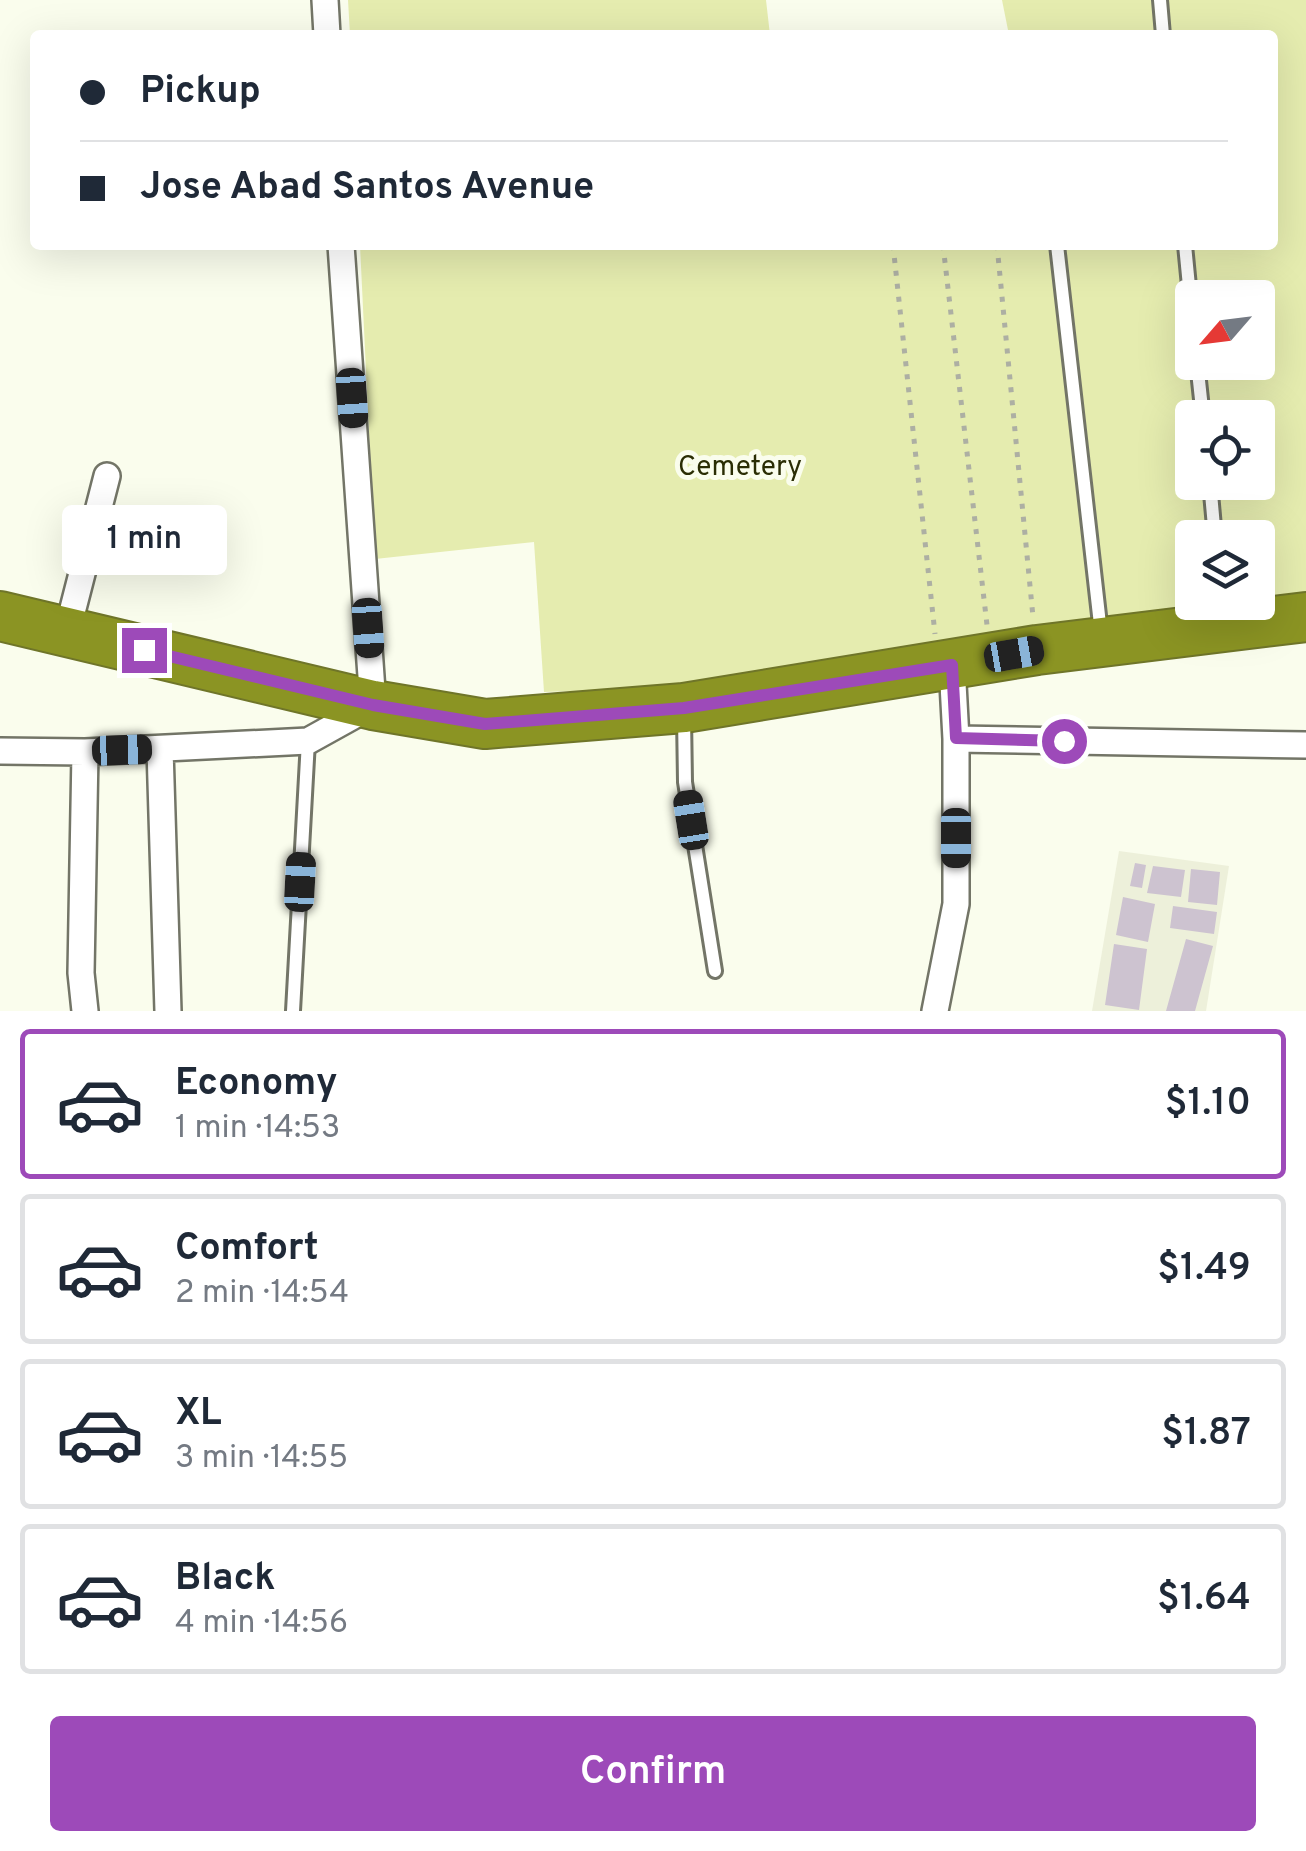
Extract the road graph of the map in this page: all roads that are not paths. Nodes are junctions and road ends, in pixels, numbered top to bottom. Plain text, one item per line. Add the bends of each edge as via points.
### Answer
1 (324, 0) edge
2 (1160, 0) edge
3 (327, 30) edge
4 (1163, 30) edge
5 (341, 250) edge
6 (1058, 250) edge
7 (1185, 250) edge
8 (1188, 280) edge
9 (107, 476) dead end
10 (0, 616) edge
11 (1306, 617) edge
12 (67, 632) junction
13 (1102, 640) junction
14 (960, 663) junction
15 (373, 705) junction
16 (684, 708) junction
17 (956, 738) junction
18 (308, 741) junction
19 (1306, 745) edge
20 (160, 749) junction
21 (0, 751) edge
22 (85, 752) junction
23 (716, 971) dead end
24 (85, 1011) edge
25 (168, 1011) edge
26 (294, 1011) edge
27 (935, 1011) edge

1 - 3 street
2 - 4 lane
5 - 15 street
6 - 13 lane
7 - 8 lane
9 - 12 street
10 - 12 highway
11 - 13 highway
12 - 15 highway
13 - 14 highway
14 - 16 highway
14 - 17 street
15 - 16 highway via 485,724
15 - 18 street
16 - 23 lane via 685,782
17 - 19 street
17 - 27 street via 956,904
18 - 20 street
18 - 26 lane
20 - 22 street
20 - 25 street
21 - 22 street
22 - 24 street

